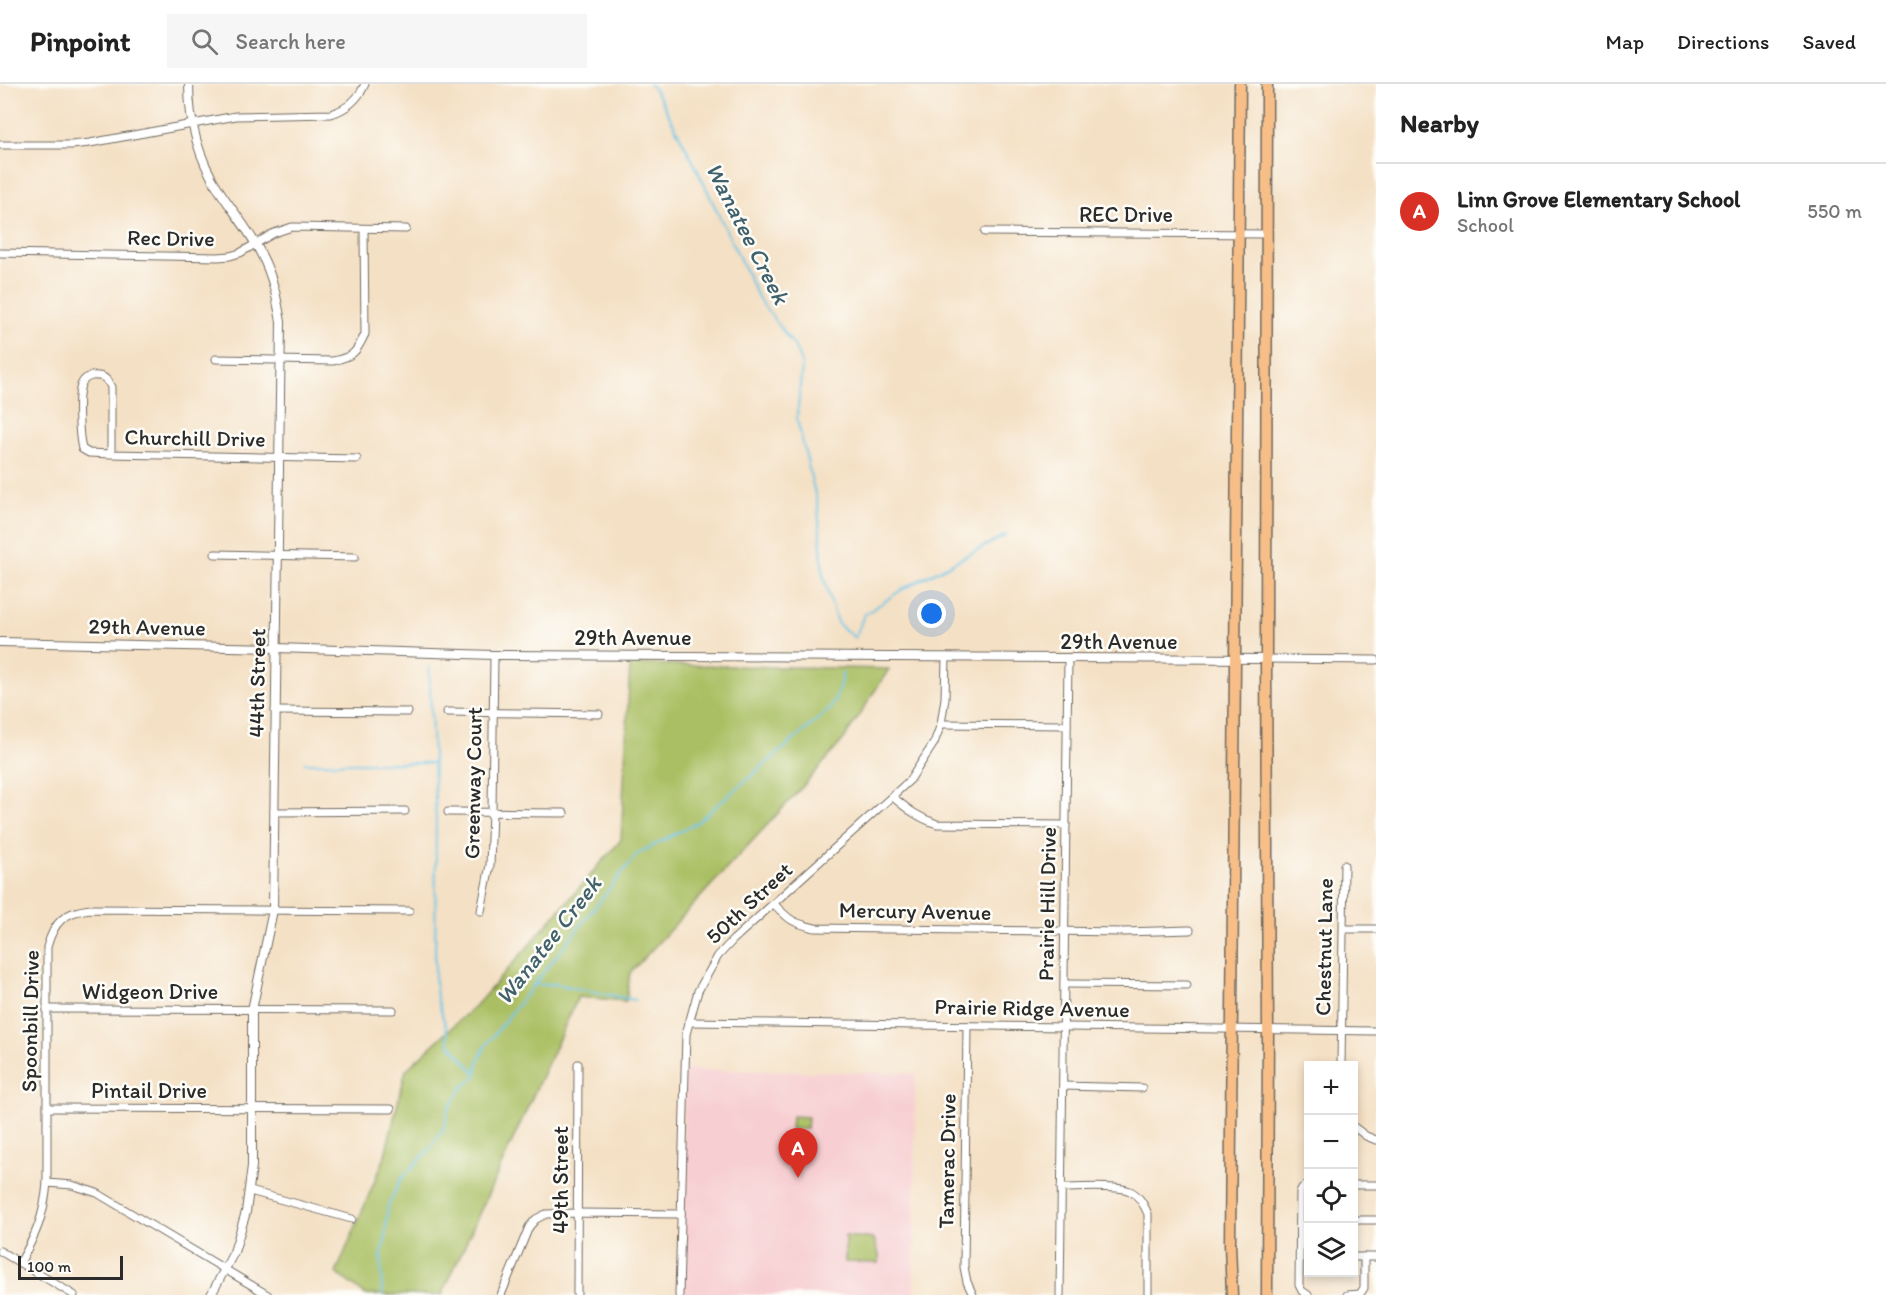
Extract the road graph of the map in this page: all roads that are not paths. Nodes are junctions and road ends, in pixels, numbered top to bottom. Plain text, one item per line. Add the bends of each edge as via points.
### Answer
1 (189, 84) edge
2 (365, 84) edge
3 (1240, 84) edge
4 (1267, 84) edge
5 (192, 124) junction
6 (0, 145) edge
7 (364, 229) junction
8 (406, 229) dead end
9 (985, 232) dead end
10 (1239, 233) junction
11 (1268, 234) junction
12 (256, 243) junction
13 (0, 253) edge
14 (216, 359) dead end
15 (281, 360) junction
16 (111, 454) junction
17 (279, 458) junction
18 (357, 459) dead end
19 (215, 554) dead end
20 (277, 555) junction
21 (355, 557) dead end
22 (0, 642) edge
23 (276, 648) junction
24 (494, 655) junction
25 (946, 657) junction
26 (1068, 658) junction
27 (1235, 659) junction
28 (1266, 659) junction
29 (1376, 660) edge
30 (275, 711) junction
31 (408, 712) dead end
32 (447, 712) dead end
33 (493, 713) junction
34 (599, 714) dead end
35 (941, 723) junction
36 (1067, 725) junction
37 (893, 797) junction
38 (274, 812) junction
39 (405, 812) dead end
40 (448, 812) dead end
41 (492, 812) junction
42 (564, 813) dead end
43 (1066, 825) junction
44 (1344, 865) dead end
45 (774, 904) junction
46 (273, 910) junction
47 (409, 911) dead end
48 (480, 911) dead end
49 (1344, 929) junction
50 (1376, 929) edge
51 (1190, 930) dead end
52 (1065, 931) junction
53 (1064, 984) junction
54 (1187, 985) dead end
55 (47, 1009) junction
56 (252, 1010) junction
57 (393, 1010) dead end
58 (689, 1022) junction
59 (967, 1026) junction
60 (1063, 1026) junction
61 (1232, 1029) junction
62 (1268, 1029) junction
63 (1341, 1030) junction
64 (1376, 1031) edge
65 (1341, 1061) edge
66 (578, 1064) dead end
67 (1063, 1086) junction
68 (1142, 1088) dead end
69 (47, 1108) junction
70 (252, 1109) junction
71 (392, 1109) dead end
72 (1358, 1130) edge
73 (1376, 1140) edge
74 (47, 1183) junction
75 (1358, 1185) edge
76 (1376, 1185) edge
77 (1304, 1187) edge
78 (1061, 1188) junction
79 (250, 1191) junction
80 (578, 1213) junction
81 (681, 1214) junction
82 (352, 1219) dead end
83 (1300, 1220) junction
84 (1304, 1220) edge
85 (1358, 1220) edge
86 (1376, 1220) edge
87 (0, 1251) edge
88 (1300, 1256) junction
89 (1304, 1256) edge
90 (1358, 1257) edge
91 (1364, 1257) junction
92 (1376, 1257) edge
93 (20, 1263) junction
94 (225, 1269) junction
95 (74, 1295) edge
96 (212, 1295) edge
97 (268, 1295) edge
98 (501, 1295) edge
99 (577, 1295) edge
100 (679, 1295) edge
101 (972, 1295) edge
102 (1060, 1295) edge
103 (1148, 1295) edge
104 (1232, 1295) edge
105 (1267, 1295) edge
106 (1308, 1295) edge
107 (1347, 1295) edge

1 - 5 street, 44th Street
2 - 5 street via 354,102 331,114 236,116
3 - 10 highway
4 - 11 highway
5 - 6 street via 72,145
5 - 12 street, 44th Street via 207,169
7 - 8 street, Rec Drive
7 - 12 street, Rec Drive via 292,227
7 - 15 street via 365,334 358,349 348,358 333,361
9 - 10 street, REC Drive
10 - 11 street, REC Drive
10 - 27 highway
11 - 28 highway
12 - 13 street, Rec Drive via 240,253 218,257
12 - 15 street, 44th Street via 277,297
14 - 15 street
15 - 17 street, 44th Street
16 - 16 street, Churchill Drive via 111,387 108,380 94,375 86,378 79,392 79,438 82,449 89,453
16 - 17 street, Churchill Drive
17 - 18 street, Churchill Drive
17 - 20 street, 44th Street
19 - 20 street
20 - 21 street
20 - 23 street, 44th Street
22 - 23 street, 29th Avenue
23 - 24 street, 29th Avenue
23 - 30 street, 44th Street
24 - 25 street, 29th Avenue
24 - 33 street, Greenway Court
25 - 26 street, 29th Avenue
25 - 35 street, 50th Street
26 - 27 street, 29th Avenue
26 - 36 street, Prairie Hill Drive
27 - 28 street, 29th Avenue
27 - 61 highway
28 - 29 street
28 - 62 highway
30 - 31 street
30 - 38 street, 44th Street
32 - 33 street
33 - 34 street
33 - 41 street, Greenway Court
35 - 36 street
35 - 37 street, 50th Street via 910,780
36 - 43 street, Prairie Hill Drive
37 - 43 street via 923,820 937,824
37 - 45 street, 50th Street
38 - 39 street
38 - 46 street, 44th Street
40 - 41 street
41 - 42 street
41 - 48 street, Greenway Court via 490,864
43 - 52 street, Prairie Hill Drive
44 - 49 street, Chestnut Lane
45 - 52 street, Mercury Avenue via 796,923 815,928
45 - 58 street, 50th Street via 718,956 698,991
46 - 47 street, Spoonbill Drive
46 - 55 street, Spoonbill Drive via 73,911 51,932 47,947
46 - 56 street, 44th Street
49 - 50 street
49 - 63 street, Chestnut Lane
51 - 52 street, Mercury Avenue
52 - 53 street, Prairie Hill Drive
53 - 54 street
53 - 60 street, Prairie Hill Drive
55 - 56 street, Widgeon Drive
55 - 69 street, Spoonbill Drive
56 - 57 street, Widgeon Drive
56 - 70 street, 44th Street
58 - 59 street, Prairie Ridge Avenue
58 - 81 street, 50th Street
59 - 60 street, Prairie Ridge Avenue
59 - 101 street, Tamerac Drive via 964,1267
60 - 61 street, Prairie Ridge Avenue
60 - 67 street, Prairie Hill Drive
61 - 62 street, Prairie Ridge Avenue
61 - 104 highway
62 - 63 street, Prairie Ridge Avenue
62 - 105 highway
63 - 64 street, Prairie Ridge Avenue
63 - 65 street, Chestnut Lane
66 - 80 street, 49th Street
67 - 68 street
67 - 78 street, Prairie Hill Drive
69 - 70 street, Pintail Drive
69 - 74 street, Spoonbill Drive
70 - 71 street, Pintail Drive
70 - 79 street, 44th Street
72 - 73 street
74 - 93 street, Spoonbill Drive via 39,1226
74 - 94 street via 97,1193
75 - 76 street
77 - 83 street via 1300,1192
78 - 102 street, Prairie Hill Drive
78 - 103 street via 1131,1191 1143,1202 1148,1214
79 - 82 street
79 - 94 street, 44th Street via 234,1252
80 - 81 street
80 - 98 street via 546,1214 536,1219 529,1227
80 - 99 street, 49th Street
81 - 100 street, 50th Street
83 - 84 street
83 - 88 street
85 - 86 street
87 - 93 street
88 - 89 street
88 - 106 street via 1299,1285
90 - 91 street
91 - 92 street
91 - 107 street via 1364,1288 1360,1294
93 - 95 street
94 - 96 street, 44th Street
94 - 97 street

